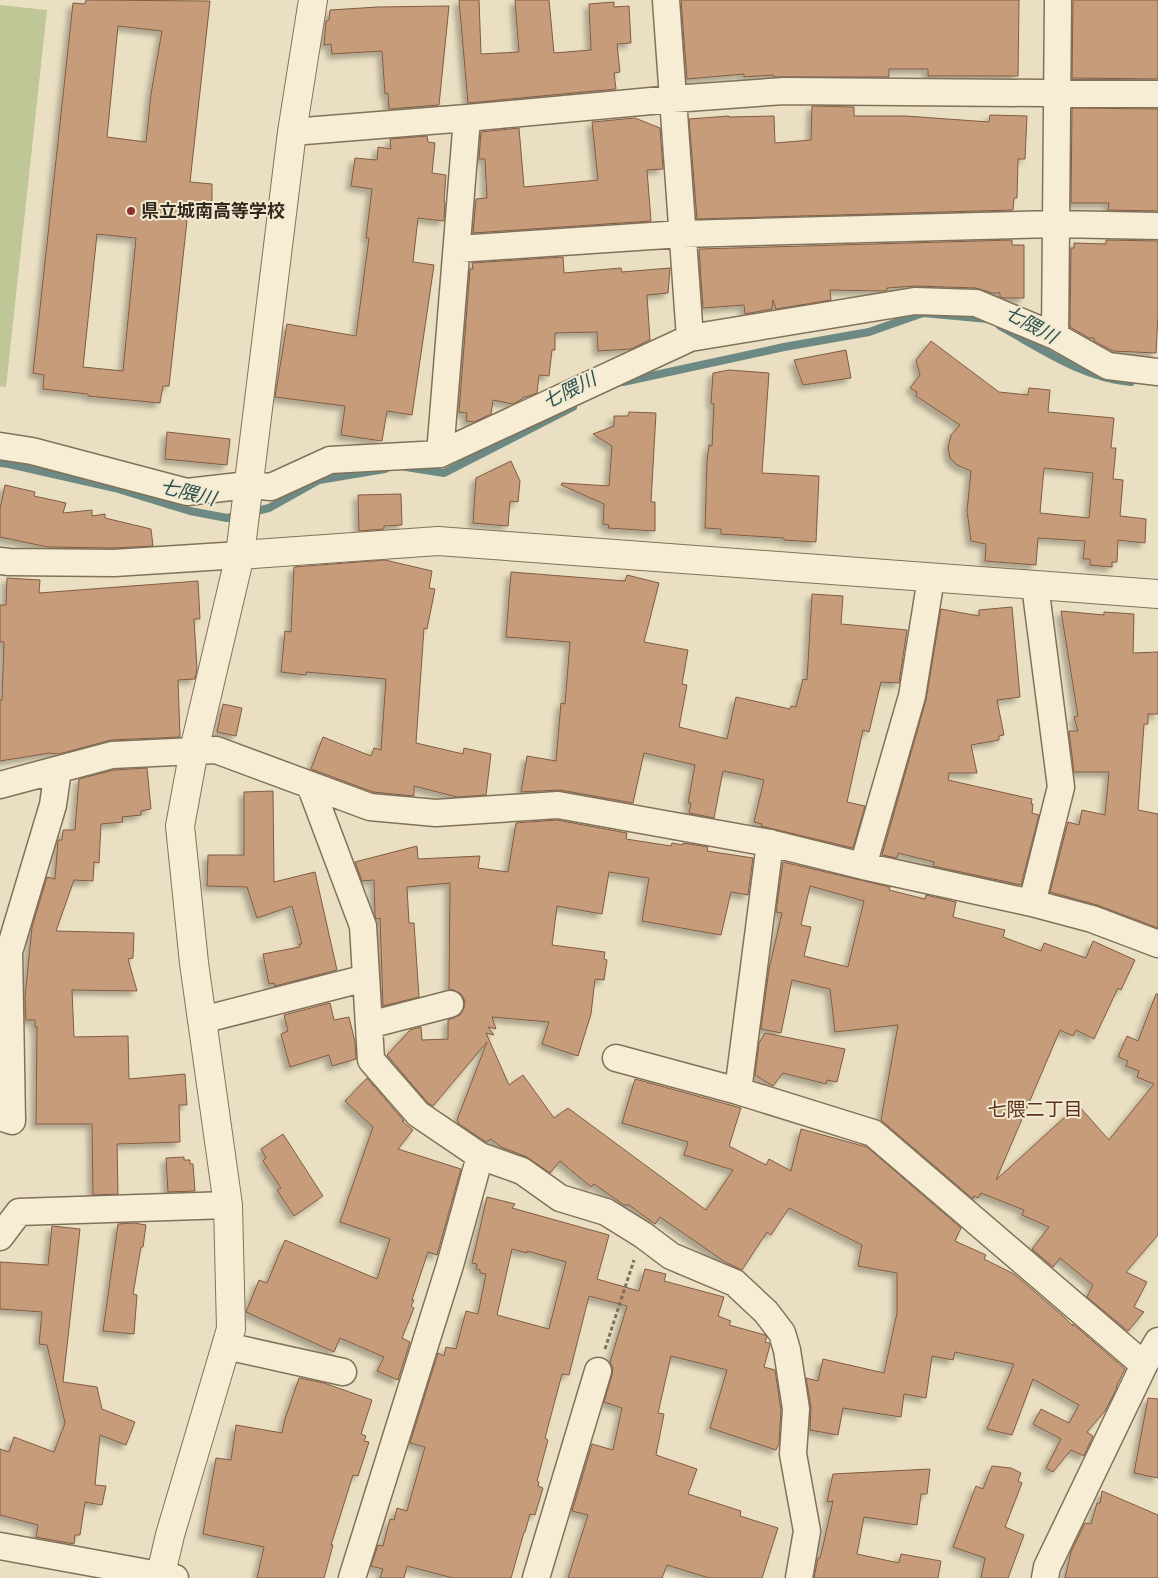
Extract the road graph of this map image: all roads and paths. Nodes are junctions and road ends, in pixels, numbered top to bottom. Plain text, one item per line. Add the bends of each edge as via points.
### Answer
1 (312, 0) edge
2 (666, 0) edge
3 (1058, 0) edge
4 (1057, 93) junction
5 (1158, 94) edge
6 (673, 99) junction
7 (467, 118) junction
8 (292, 132) junction
9 (1056, 224) junction
10 (1158, 226) edge
11 (682, 234) junction
12 (457, 249) junction
13 (1055, 336) junction
14 (690, 338) junction
15 (1158, 372) edge
16 (0, 446) edge
17 (440, 454) junction
18 (247, 493) junction
19 (241, 547) junction
20 (0, 561) edge
21 (931, 578) junction
22 (1035, 585) junction
23 (1158, 594) edge
24 (194, 750) junction
25 (58, 770) junction
26 (0, 785) edge
27 (310, 785) junction
28 (770, 843) junction
29 (863, 866) junction
30 (1032, 902) junction
31 (1158, 944) edge
32 (366, 978) junction
33 (450, 1004) dead end
34 (202, 1020) junction
35 (369, 1025) junction
36 (616, 1058) dead end
37 (738, 1091) junction
38 (0, 1117) edge
39 (480, 1156) junction
40 (228, 1204) junction
41 (643, 1235) junction
42 (0, 1237) edge
43 (1158, 1341) edge
44 (226, 1346) junction
45 (1144, 1365) junction
46 (598, 1371) joint
47 (343, 1372) dead end
48 (0, 1546) edge
49 (166, 1577) edge
50 (352, 1578) edge
51 (536, 1578) edge
52 (799, 1578) edge
53 (1045, 1578) edge

1 - 8 street
2 - 6 street
3 - 4 street
4 - 5 street
4 - 6 street via 784,92
4 - 9 street
6 - 7 street
6 - 11 street
7 - 8 street
7 - 12 street
8 - 18 street
9 - 10 street
9 - 11 street
9 - 13 street
11 - 12 street
11 - 14 street
12 - 17 street
13 - 14 street via 976,303 915,301
13 - 15 street via 1108,366
14 - 17 street
16 - 18 street via 32,451 187,492
17 - 18 street via 330,460 271,487
18 - 19 street
19 - 20 street via 114,563
19 - 21 street via 438,541
19 - 24 street
21 - 22 street
21 - 29 street via 912,696
22 - 23 street
22 - 30 street via 1060,787
24 - 25 street via 112,755
24 - 27 street via 216,750
24 - 34 street via 180,826
25 - 26 street
25 - 38 street via 54,805 9,952 12,1121
27 - 28 street via 370,807 436,812 558,805
27 - 32 street via 363,926
28 - 29 street
28 - 37 street
29 - 30 street
30 - 31 street via 1092,919
32 - 34 street
32 - 35 street
33 - 35 street
34 - 40 street
35 - 39 street via 372,1060 418,1114
36 - 37 street
37 - 45 street via 873,1133
39 - 41 street via 522,1171 560,1198 606,1212
39 - 50 street via 447,1275
40 - 42 street via 20,1212
40 - 44 street via 231,1329
41 - 46 path
41 - 52 street via 671,1256 735,1284 766,1312 782,1333 796,1409 793,1454 807,1531
43 - 45 street
44 - 47 street
44 - 49 street via 170,1535
45 - 53 street via 1047,1567
46 - 51 street
48 - 49 street

